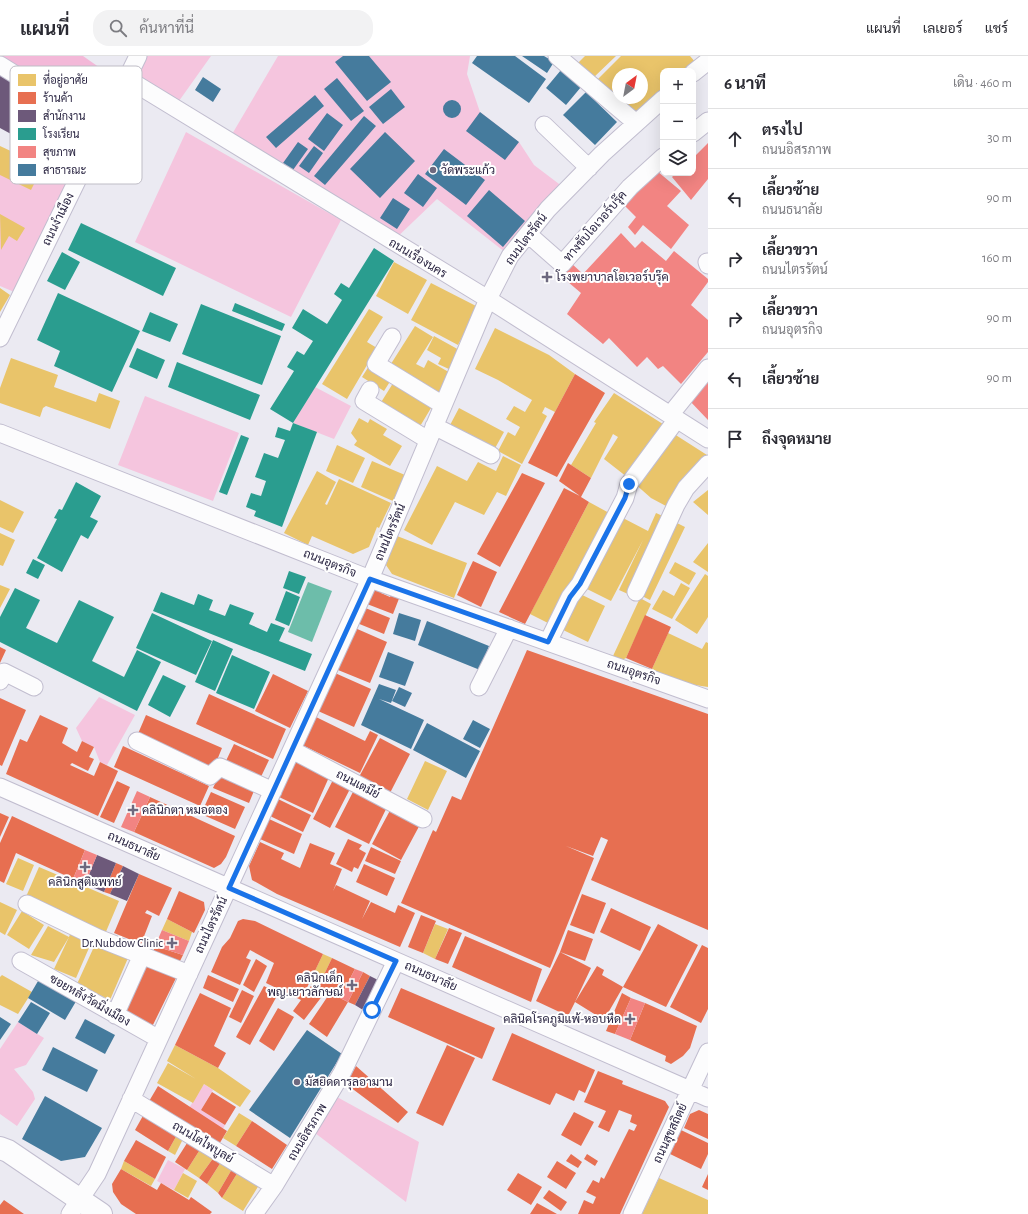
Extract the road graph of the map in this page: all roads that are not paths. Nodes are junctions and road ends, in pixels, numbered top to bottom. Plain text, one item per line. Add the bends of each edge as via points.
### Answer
1 (138, 56) edge
2 (557, 56) edge
3 (708, 61) edge
4 (0, 65) edge
5 (133, 66) edge
6 (10, 71) edge
7 (696, 71) edge
8 (142, 88) edge
9 (660, 102) edge
10 (708, 121) edge
11 (636, 123) junction
12 (544, 125) dead end
13 (696, 131) edge
14 (660, 161) edge
15 (588, 168) junction
16 (75, 184) edge
17 (528, 234) junction
18 (488, 299) junction
19 (392, 337) dead end
20 (0, 338) edge
21 (708, 368) edge
22 (370, 390) dead end
23 (443, 405) junction
24 (673, 417) junction
25 (0, 433) edge
26 (431, 433) junction
27 (708, 439) edge
28 (491, 455) dead end
29 (708, 464) edge
30 (370, 579) junction
31 (636, 592) dead end
32 (509, 628) junction
33 (548, 642) junction
34 (0, 681) edge
35 (34, 687) dead end
36 (479, 687) dead end
37 (708, 699) edge
38 (137, 740) dead end
39 (292, 750) junction
40 (0, 788) edge
41 (273, 791) junction
42 (423, 819) dead end
43 (229, 888) junction
44 (27, 904) dead end
45 (142, 955) junction
46 (21, 961) dead end
47 (396, 961) junction
48 (189, 974) junction
49 (115, 1015) junction
50 (159, 1039) junction
51 (708, 1052) edge
52 (690, 1090) junction
53 (708, 1098) edge
54 (131, 1099) junction
55 (1, 1149) edge
56 (274, 1186) junction
57 (75, 1207) edge
58 (101, 1214) edge
59 (254, 1214) edge
60 (632, 1214) edge

1 - 5 street, ถนนงำเมือง
2 - 11 street
3 - 7 street
4 - 6 street
8 - 18 street, ถนนเรื่องนคร
9 - 11 street, ถนนไตรรัตน์
10 - 13 street
11 - 15 street, ถนนไตรรัตน์
12 - 15 street
14 - 17 street, ทางขับโอเวอร์บรุ๊ค via 630,187 562,264
15 - 17 street, ถนนไตรรัตน์ via 548,209
16 - 20 street, ถนนงำเมือง
17 - 18 street, ถนนไตรรัตน์ via 510,256
18 - 23 street, ถนนไตรรัตน์
18 - 24 street, ถนนเรื่องนคร
19 - 23 street via 376,364
21 - 24 street
22 - 26 street via 364,401
23 - 26 street, ถนนไตรรัตน์
24 - 27 street, ถนนเรื่องนคร
24 - 33 street via 629,484 625,498
25 - 30 street, ถนนอุตรกิจ
26 - 28 street
26 - 30 street, ถนนไตรรัตน์
29 - 31 street via 686,488 676,505
30 - 32 street, ถนนอุตรกิจ
30 - 39 street, ถนนไตรรัตน์
32 - 33 street, ถนนอุตรกิจ
32 - 36 street
33 - 37 street, ถนนอุตรกิจ
34 - 35 street via 4,672
38 - 41 street via 210,776 220,767
39 - 41 street, ถนนไตรรัตน์
39 - 42 street, ถนนเตมีย์
40 - 43 street, ถนนธนาลัย
41 - 43 street, ถนนไตรรัตน์
43 - 47 street, ถนนธนาลัย
43 - 48 street, ถนนไตรรัตน์
44 - 45 street via 98,938
45 - 48 street
45 - 49 street
46 - 49 street, ซอยหลังวัดมิ่งเมือง
47 - 52 street, ถนนธนาลัย
47 - 56 street, ถนนอิสรภาพ via 342,1073
48 - 50 street, ถนนไตรรัตน์
49 - 50 street, ซอยหลังวัดมิ่งเมือง
50 - 54 street, ถนนไตรรัตน์
51 - 52 street, ถนนสุขสถิตย์
52 - 53 street, ถนนธนาลัย
52 - 60 street, ถนนสุขสถิตย์
54 - 56 street, ถนนโตไพบูลย์
54 - 57 street, ถนนไตรรัตน์ via 97,1174
55 - 57 main road via 8,1151
56 - 59 street, ถนนอิสรภาพ
57 - 58 main road

